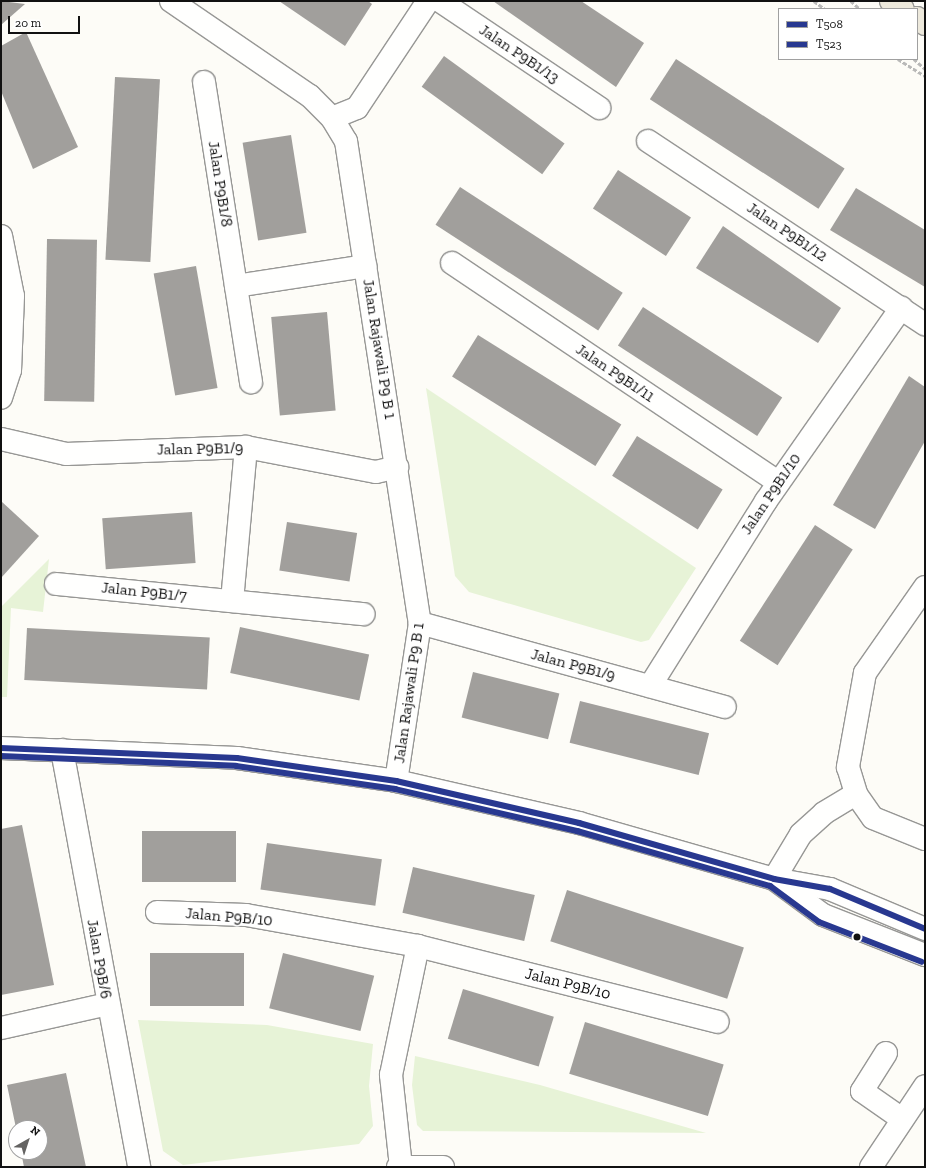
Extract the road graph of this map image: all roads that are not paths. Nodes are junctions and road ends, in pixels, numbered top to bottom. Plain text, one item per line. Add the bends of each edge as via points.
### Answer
1 (171, 1) edge
2 (428, 1) edge
3 (440, 1) edge
4 (891, 1) edge
5 (902, 8) edge
6 (204, 82) dead end
7 (599, 108) dead end
8 (332, 118) junction
9 (648, 141) dead end
10 (1, 236) edge
11 (452, 263) dead end
12 (365, 266) junction
13 (236, 286) junction
14 (901, 308) junction
15 (925, 324) edge
16 (251, 382) dead end
17 (1, 398) edge
18 (1, 439) edge
19 (246, 447) junction
20 (397, 467) junction
21 (778, 482) junction
22 (56, 584) dead end
23 (925, 587) edge
24 (232, 601) junction
25 (364, 614) dead end
26 (420, 623) junction
27 (650, 686) junction
28 (725, 707) dead end
29 (1, 748) edge
30 (62, 750) junction
31 (396, 781) junction
32 (856, 794) junction
33 (925, 839) edge
34 (774, 879) junction
35 (157, 912) dead end
36 (925, 929) edge
37 (418, 946) junction
38 (925, 955) edge
39 (108, 1004) junction
40 (718, 1022) dead end
41 (1, 1028) edge
42 (886, 1053) dead end
43 (925, 1086) edge
44 (913, 1113) edge
45 (139, 1167) edge
46 (398, 1167) edge
47 (401, 1167) edge
48 (442, 1167) edge
49 (871, 1167) edge

1 - 8 street, Jalan Rajawali P9 B 1 via 310,96
2 - 8 street via 357,108
3 - 7 street, Jalan P9B1/13
4 - 5 main road
6 - 13 street, Jalan P9B1/8
8 - 12 street, Jalan Rajawali P9 B 1 via 346,141
9 - 14 street, Jalan P9B1/12
10 - 17 street via 13,296 10,370
11 - 21 street, Jalan P9B1/11
12 - 13 street
12 - 20 street, Jalan Rajawali P9 B 1
13 - 16 street, Jalan P9B1/8
14 - 15 street, Jalan P9B1/12
14 - 21 street, Jalan P9B1/10
18 - 19 street, Jalan P9B1/9 via 66,454 91,455
19 - 20 street, Jalan P9B1/9 via 376,472
19 - 24 street
20 - 26 street, Jalan Rajawali P9 B 1
21 - 27 street, Jalan P9B1/10
22 - 24 street, Jalan P9B1/7
23 - 32 street via 865,673 848,767
24 - 25 street, Jalan P9B1/7
26 - 27 street, Jalan P9B1/9
26 - 31 street, Jalan Rajawali P9 B 1
27 - 28 street, Jalan P9B1/9
29 - 30 street
30 - 31 street via 237,758
30 - 39 street, Jalan P9B/6
31 - 34 street via 579,823
32 - 33 street via 873,818
32 - 34 street via 824,813 801,834
34 - 36 street via 830,889
34 - 38 street via 823,915
35 - 37 street, Jalan P9B/10 via 246,915
37 - 40 street, Jalan P9B/10
37 - 47 street via 391,1075
39 - 41 street
39 - 45 street, Jalan P9B/6
42 - 44 street via 862,1091
43 - 44 street
44 - 49 street
46 - 47 street
47 - 48 street

